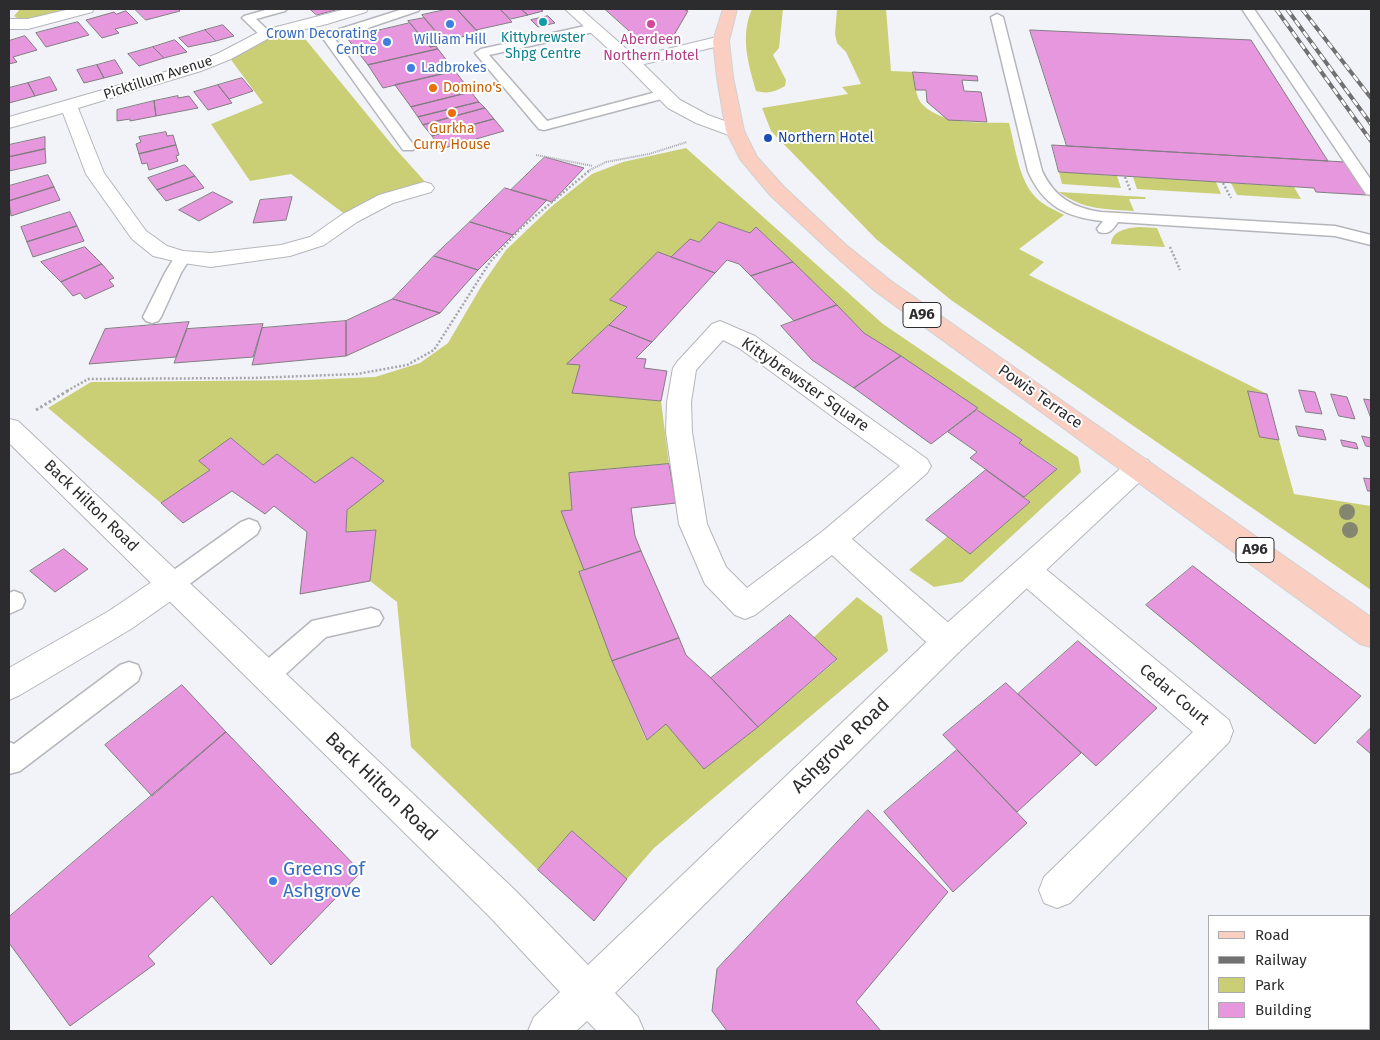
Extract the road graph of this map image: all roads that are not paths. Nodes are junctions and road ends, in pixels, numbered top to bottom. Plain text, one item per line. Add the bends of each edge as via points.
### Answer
1 (87, 9) edge
2 (281, 9) edge
3 (361, 9) edge
4 (414, 9) edge
5 (572, 9) edge
6 (730, 9) edge
7 (1248, 9) edge
8 (998, 17) dead end
9 (9, 24) edge
10 (594, 28) junction
11 (266, 34) junction
12 (721, 41) junction
13 (632, 62) junction
14 (664, 94) junction
15 (69, 106) junction
16 (9, 123) edge
17 (727, 128) junction
18 (408, 147) dead end
19 (424, 188) dead end
20 (1371, 191) edge
21 (1371, 240) edge
22 (183, 257) junction
23 (152, 317) dead end
24 (21, 420) edge
25 (1140, 467) junction
26 (249, 528) dead end
27 (833, 539) junction
28 (1027, 571) junction
29 (172, 584) junction
30 (371, 618) dead end
31 (1371, 634) edge
32 (948, 642) junction
33 (128, 673) dead end
34 (266, 676) junction
35 (9, 685) edge
36 (9, 754) edge
37 (1057, 890) dead end
38 (587, 992) junction
39 (548, 1031) edge
40 (624, 1031) edge

1 - 9 street via 28,24
2 - 11 lane via 248,18
3 - 11 street, Picktillum Avenue
4 - 18 lane via 328,37
5 - 10 street
6 - 12 main road, A96
7 - 20 lane
8 - 21 lane via 1035,171 1041,187 1069,209 1110,223 1336,231
10 - 13 street
10 - 14 lane via 482,53 544,126
11 - 15 street, Picktillum Avenue via 196,68
12 - 13 street
12 - 17 main road, A96
13 - 14 street
14 - 17 street via 674,104
15 - 16 street, Picktillum Avenue
15 - 22 street via 95,174 139,235 160,251
17 - 25 main road, Powis Terrace / A96 via 759,172 883,286
19 - 22 street via 386,199 309,244 283,251 211,260
22 - 23 lane
24 - 29 street, Back Hilton Road
25 - 28 street, Ashgrove Road
25 - 31 main road, Powis Terrace / A96
26 - 29 lane
27 - 27 street, Kittybrewster Square via 746,606 715,574 693,524 679,432 679,402 686,368 720,329 747,342 918,466
27 - 32 street
28 - 32 street, Ashgrove Road
28 - 37 street, Cedar Court via 1217,731
29 - 34 street, Back Hilton Road
29 - 35 street
30 - 34 lane via 320,628
32 - 38 street, Ashgrove Road
33 - 36 lane via 11,762
34 - 38 street, Back Hilton Road via 504,904
38 - 39 street, Ashgrove Road
38 - 40 street, Back Hilton Road

